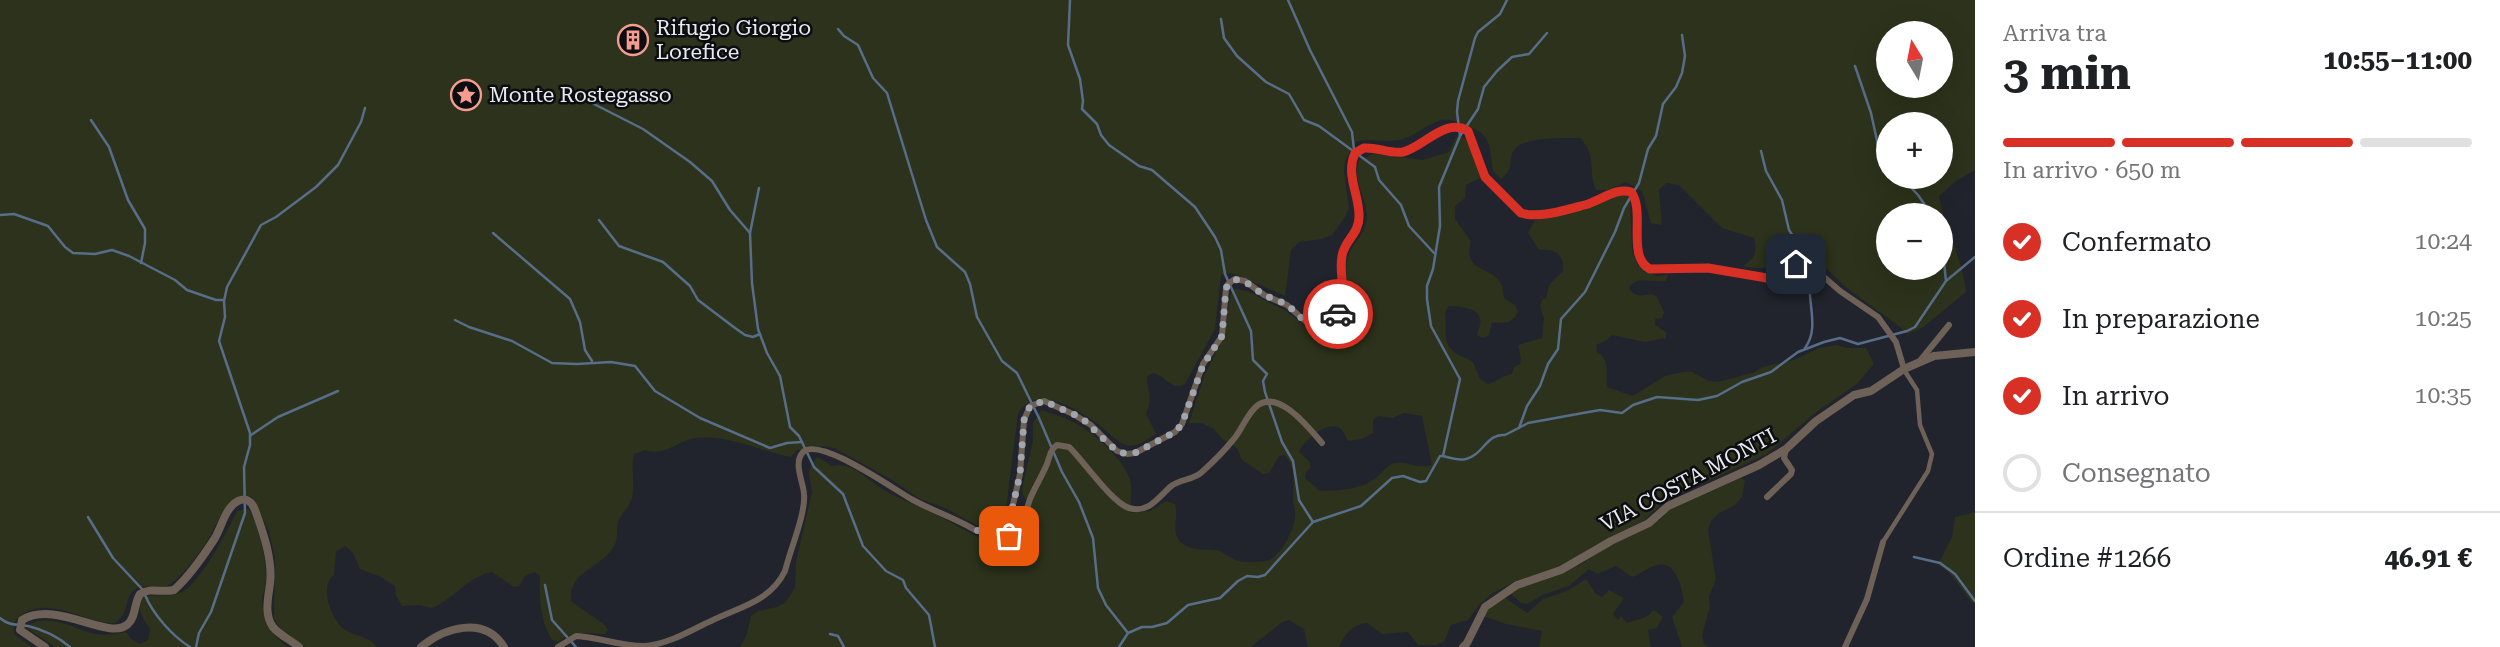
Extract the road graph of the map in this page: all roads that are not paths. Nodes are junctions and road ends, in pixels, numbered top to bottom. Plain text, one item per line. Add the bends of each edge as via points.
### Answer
1 (1949, 326) dead end
2 (1975, 352) edge
3 (1917, 363) junction
4 (1904, 369) junction
5 (1322, 443) dead end
6 (1786, 449) junction
7 (1767, 497) dead end
8 (975, 530) junction
9 (1883, 542) joint
10 (45, 647) edge
11 (299, 647) edge
12 (421, 647) edge
13 (504, 647) edge
14 (558, 647) edge
15 (1463, 647) edge
16 (1845, 647) edge

1 - 3 street
2 - 3 street, VIA COSTA MONTI via 1934,356
3 - 4 street, VIA COSTA MONTI
4 - 6 street, VIA COSTA MONTI via 1844,402
4 - 8 street via 1896,342 1878,317 1809,264 1800,263 1767,278 1708,268 1650,269 1639,257 1636,200 1631,192 1622,190 1590,204 1537,215 1521,213 1485,177 1468,131 1454,127 1405,151 1364,148 1355,153 1352,167 1359,221 1342,258 1343,304 1328,328 1312,327 1287,305 1245,281 1233,280 1226,288 1222,336 1203,365 1178,430 1127,454 1111,446 1082,418 1044,401 1035,403 1024,420 1020,474 1009,523 998,531
4 - 9 street via 1917,390 1920,425 1932,454 1928,471
5 - 8 street via 1298,415 1275,402 1263,403 1200,475 1179,480 1152,505 1137,509 1119,502 1069,447 1057,445 1050,452 1019,531 996,537
6 - 7 street via 1784,458 1791,474
6 - 15 street, VIA COSTA MONTI via 1668,506 1648,523 1561,570 1517,585 1485,607
8 - 14 street via 914,501 857,466 822,450 808,450 799,464 803,509 785,571 769,593 666,642 643,646 576,636
9 - 16 street via 1867,599
10 - 11 street via 20,631 22,620 44,612 112,629 125,627 133,618 139,593 168,592 179,585 214,540 230,508 246,500 255,510 268,554 270,621
12 - 13 street via 448,630 461,628 489,632

